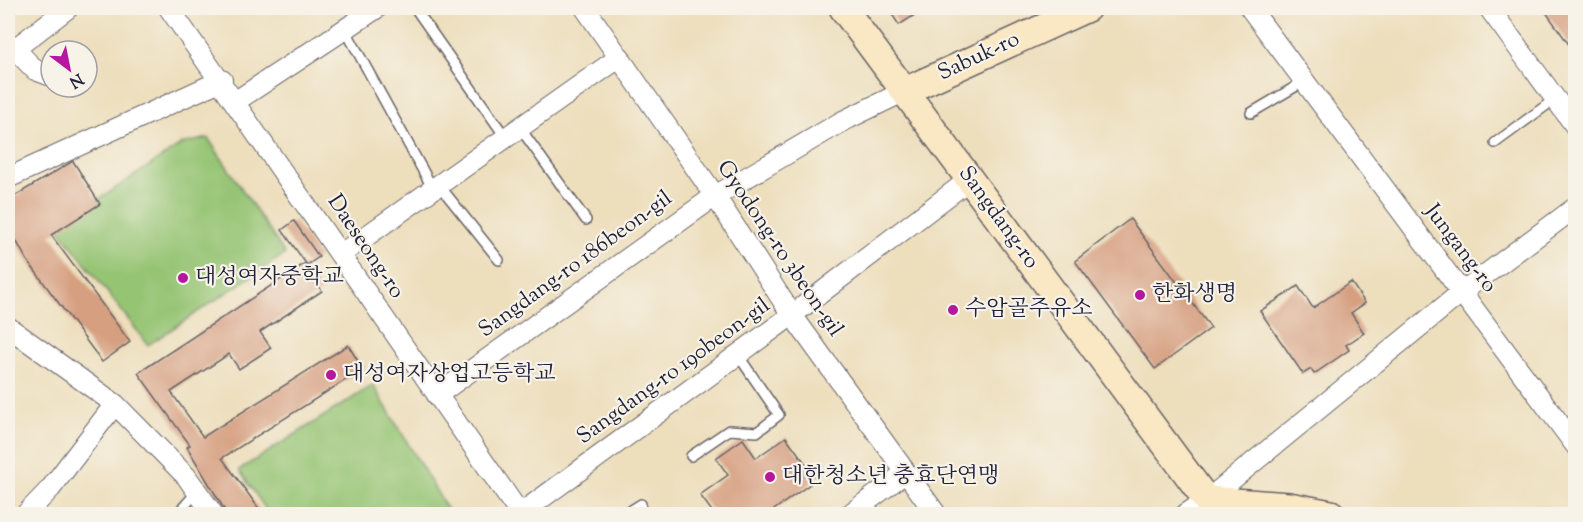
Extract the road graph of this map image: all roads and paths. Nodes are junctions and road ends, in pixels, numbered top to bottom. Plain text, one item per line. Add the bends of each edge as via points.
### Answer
1 (68, 8) edge
2 (169, 8) edge
3 (377, 8) edge
4 (415, 8) edge
5 (585, 8) edge
6 (843, 8) edge
7 (1087, 8) edge
8 (1250, 8) edge
9 (1489, 8) edge
10 (345, 29) junction
11 (11, 52) edge
12 (620, 57) junction
13 (39, 72) edge
14 (222, 80) junction
15 (1305, 81) junction
16 (905, 91) junction
17 (1555, 99) junction
18 (236, 101) junction
19 (1251, 113) dead end
20 (1575, 127) edge
21 (513, 133) junction
22 (1495, 143) dead end
23 (8, 178) edge
24 (970, 179) junction
25 (436, 187) junction
26 (715, 196) junction
27 (1575, 207) edge
28 (586, 219) dead end
29 (341, 254) junction
30 (499, 260) dead end
31 (1462, 292) junction
32 (792, 315) junction
33 (8, 327) edge
34 (738, 355) junction
35 (437, 395) junction
36 (115, 404) junction
37 (1575, 447) edge
38 (691, 456) dead end
39 (905, 473) junction
40 (197, 492) junction
41 (641, 504) dead end
42 (1204, 510) edge
43 (26, 514) edge
44 (177, 514) edge
45 (213, 514) edge
46 (520, 514) edge
47 (625, 514) edge
48 (850, 514) edge
49 (936, 514) edge
50 (1325, 514) edge

1 - 11 street
2 - 14 street, Daeseong-ro
3 - 10 street
4 - 21 lane via 462,75
5 - 12 street, Gyodong-ro 3beon-gil
6 - 16 main road, Sangdang-ro
7 - 16 main road, Sabuk-ro
8 - 15 street, Jungang-ro
9 - 17 street
10 - 18 street
10 - 25 lane
11 - 13 street
12 - 21 street
12 - 26 street, Gyodong-ro 3beon-gil
14 - 18 street, Daeseong-ro
14 - 23 street
15 - 19 lane
15 - 31 street, Jungang-ro
16 - 24 main road, Sangdang-ro
16 - 26 street, Sangdang-ro 186beon-gil via 843,121
17 - 20 street
17 - 22 lane
18 - 29 street, Daeseong-ro
21 - 25 street
21 - 28 lane
24 - 32 street, Sangdang-ro 190beon-gil
24 - 42 main road, Sangdang-ro
25 - 29 street
25 - 30 lane
26 - 32 street, Gyodong-ro 3beon-gil
26 - 35 street, Sangdang-ro 186beon-gil
27 - 31 street
29 - 35 street, Daeseong-ro
31 - 37 street, Jungang-ro
31 - 42 street
32 - 34 street, Sangdang-ro 190beon-gil
32 - 39 street, Gyodong-ro 3beon-gil
33 - 36 street
34 - 38 lane via 779,415 757,432 729,430
34 - 46 street, Sangdang-ro 190beon-gil
35 - 46 street, Daeseong-ro
36 - 40 street
36 - 43 street via 51,488
39 - 48 street
39 - 49 street, Gyodong-ro 3beon-gil
40 - 44 lane
40 - 45 street
41 - 47 lane
42 - 50 main road via 1289,506

